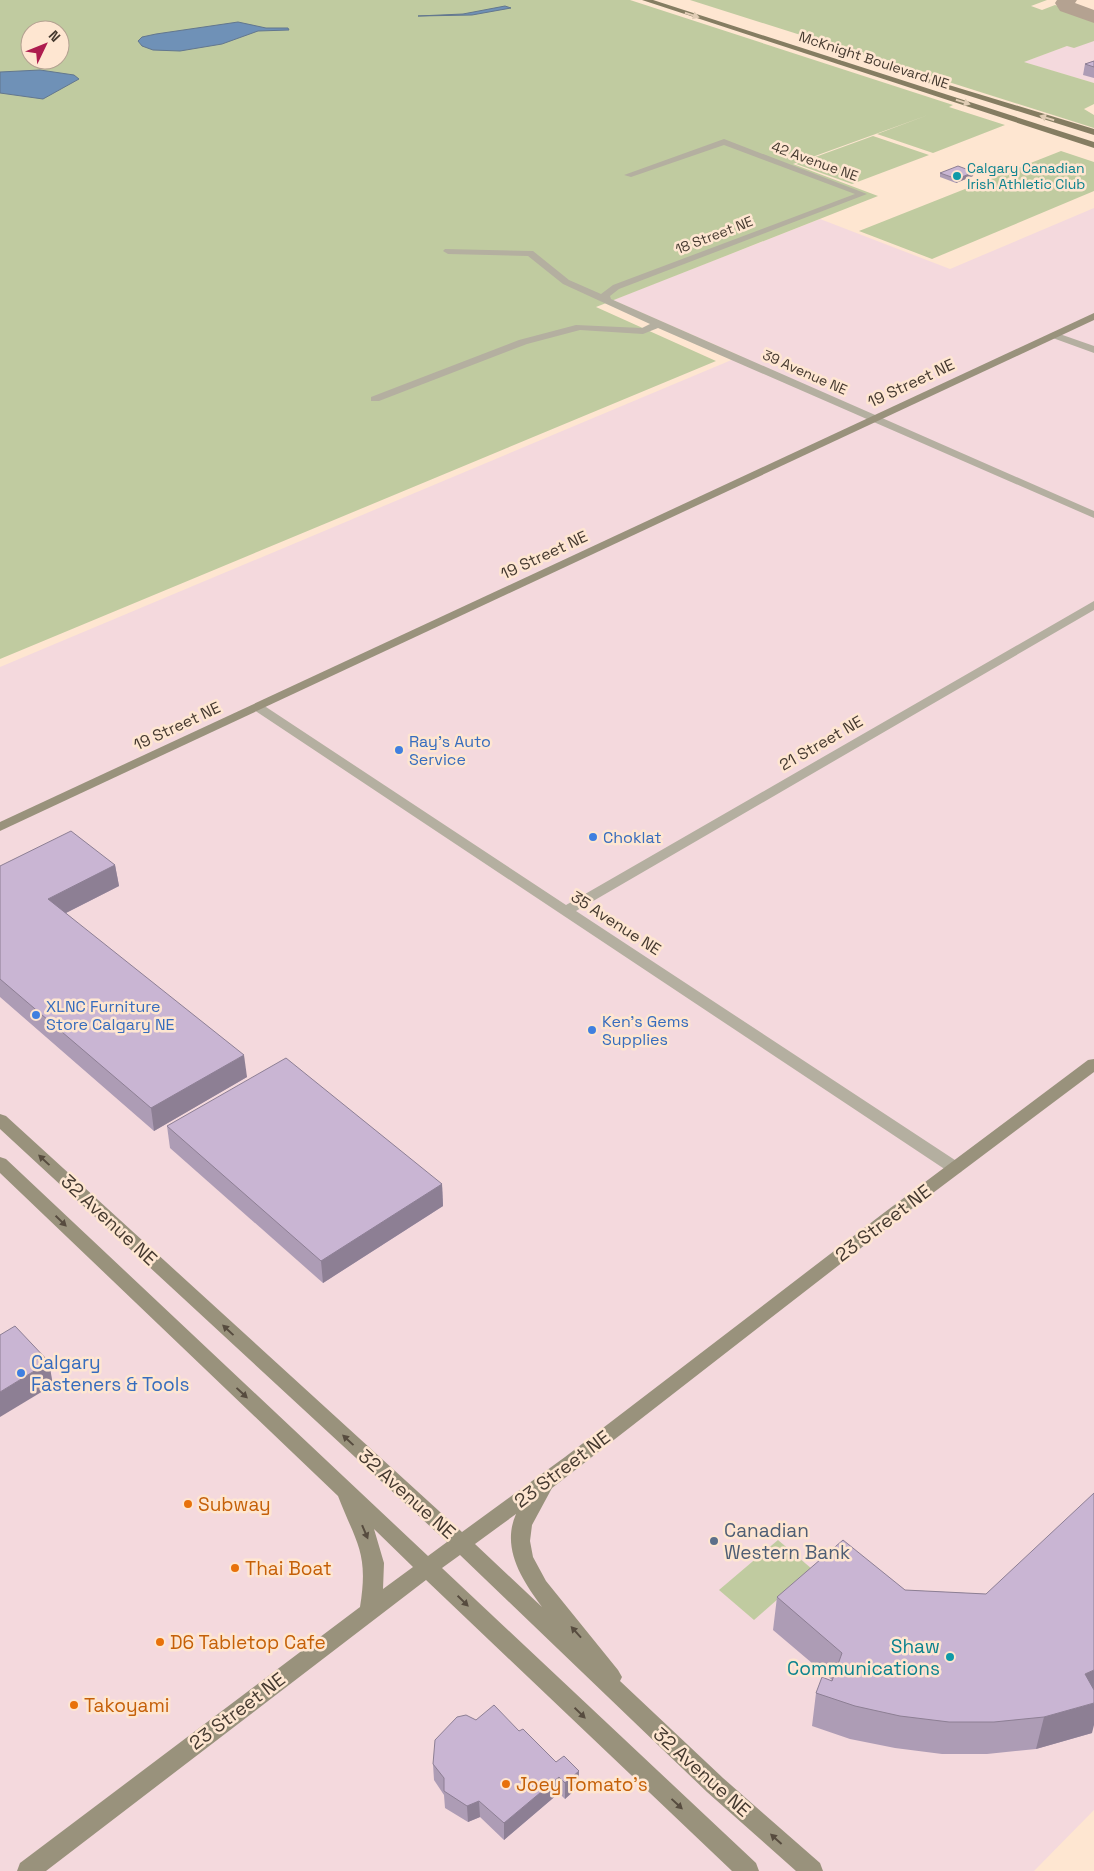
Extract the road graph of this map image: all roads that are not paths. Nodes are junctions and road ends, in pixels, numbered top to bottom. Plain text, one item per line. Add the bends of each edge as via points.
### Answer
1 (646, 0) edge
2 (897, 70) dead end
3 (1094, 132) edge
4 (1094, 145) edge
5 (628, 176) dead end
6 (848, 200) joint
7 (448, 251) dead end
8 (611, 302) junction
9 (1094, 316) edge
10 (659, 324) junction
11 (1054, 335) junction
12 (1094, 350) edge
13 (374, 399) dead end
14 (875, 419) junction
15 (1094, 515) edge
16 (1094, 605) edge
17 (258, 708) junction
18 (3, 827) edge
19 (566, 911) junction
20 (1094, 1064) edge
21 (0, 1120) edge
22 (0, 1163) edge
23 (955, 1168) junction
24 (546, 1481) junction
25 (344, 1488) junction
26 (461, 1543) junction
27 (428, 1567) junction
28 (370, 1610) junction
29 (637, 1712) junction
30 (28, 1871) edge
31 (748, 1871) edge
32 (812, 1871) edge

1 -> 4 main road, McKnight Boulevard NE
3 -> 2 main road, McKnight Boulevard NE
5 - 6 street, 42 Avenue NE via 724,142 863,194
6 - 8 street, 18 Street NE via 616,287 605,295
7 - 8 street, 39 Avenue NE via 530,253 566,282
8 - 10 street, 39 Avenue NE
9 - 11 street, 19 Street NE
10 - 13 street via 643,331 580,327 523,342
10 - 14 street, 39 Avenue NE
11 - 12 street
11 - 14 street, 19 Street NE
14 - 15 street, 39 Avenue NE
14 - 17 street, 19 Street NE
16 - 19 street, 21 Street NE
17 - 18 street, 19 Street NE
17 - 19 street, 35 Avenue NE
19 - 23 street, 35 Avenue NE
20 - 23 street, 23 Street NE
26 -> 21 street, 32 Avenue NE
22 -> 25 street, 32 Avenue NE
23 - 24 street, 23 Street NE
24 - 26 street, 23 Street NE
29 -> 24 street via 582,1639 548,1601 526,1565 521,1543 522,1524
25 - 27 street, 32 Avenue NE
25 -> 28 street via 372,1549 375,1566
26 - 27 street, 23 Street NE
26 - 29 street, 32 Avenue NE
27 - 28 street, 23 Street NE
27 -> 31 street, 32 Avenue NE
28 - 30 street, 23 Street NE
32 -> 29 street, 32 Avenue NE

